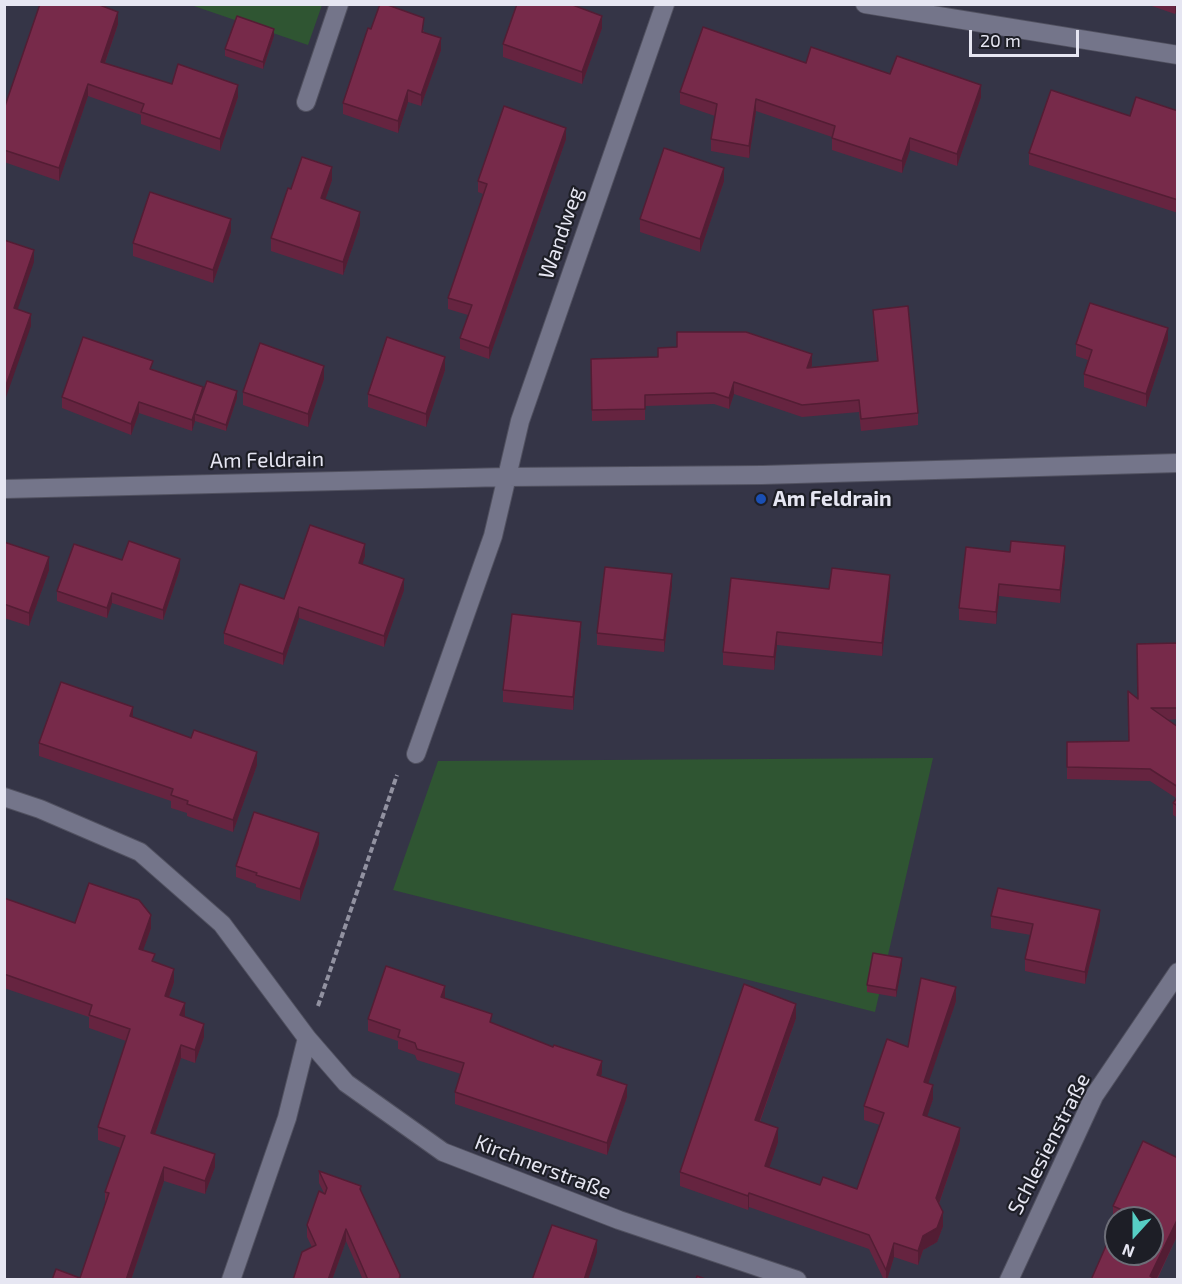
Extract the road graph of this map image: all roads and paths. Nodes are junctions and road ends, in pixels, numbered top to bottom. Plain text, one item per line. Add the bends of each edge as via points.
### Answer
1 (339, 4) edge
2 (665, 4) edge
3 (865, 4) edge
4 (1178, 55) edge
5 (306, 102) dead end
6 (1178, 463) edge
7 (506, 477) junction
8 (4, 489) edge
9 (416, 754) joint
10 (4, 797) edge
11 (1174, 984) edge
12 (307, 1038) junction
13 (231, 1280) edge
14 (797, 1280) edge
15 (1009, 1280) edge

1 - 5 street
2 - 7 street, Wandweg via 520,421
3 - 4 street
6 - 7 street, Am Feldrain via 762,475
7 - 8 street, Am Feldrain
7 - 9 street, Wandweg via 493,536
9 - 12 path via 399,768
10 - 12 street, Kirchnerstraße via 140,852 222,924
11 - 15 street, Schlesienstraße via 1094,1096
12 - 13 street via 287,1118
12 - 14 street, Kirchnerstraße via 346,1083 442,1152 619,1220

